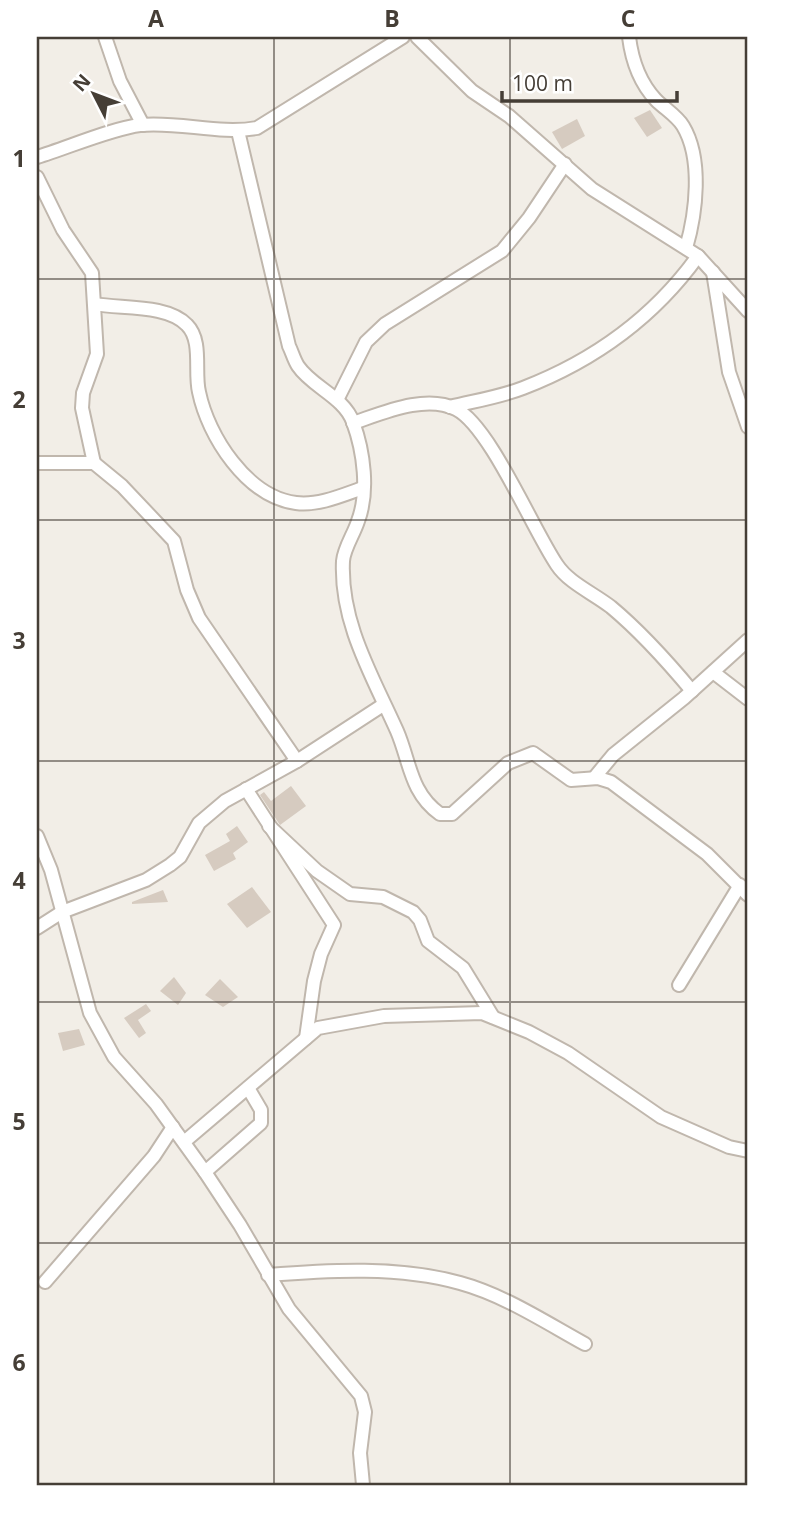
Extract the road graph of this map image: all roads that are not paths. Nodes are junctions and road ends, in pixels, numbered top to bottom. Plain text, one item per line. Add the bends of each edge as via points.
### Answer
1 (105, 37) edge
2 (403, 37) edge
3 (417, 37) edge
4 (629, 37) edge
5 (143, 125) junction
6 (238, 131) junction
7 (37, 157) edge
8 (565, 164) junction
9 (37, 177) edge
10 (686, 248) junction
11 (698, 256) junction
12 (713, 272) junction
13 (94, 304) junction
14 (748, 311) edge
15 (337, 400) junction
16 (449, 407) junction
17 (353, 423) junction
18 (748, 427) edge
19 (37, 463) edge
20 (94, 463) junction
21 (363, 488) junction
22 (748, 640) edge
23 (713, 672) junction
24 (692, 691) junction
25 (748, 699) edge
26 (383, 705) junction
27 (297, 761) junction
28 (594, 778) junction
29 (246, 789) junction
30 (269, 826) junction
31 (37, 836) edge
32 (744, 890) edge
33 (62, 912) junction
34 (37, 928) edge
35 (679, 985) dead end
36 (493, 1017) junction
37 (306, 1038) junction
38 (248, 1088) junction
39 (173, 1127) junction
40 (184, 1142) junction
41 (748, 1151) edge
42 (205, 1172) junction
43 (268, 1275) junction
44 (45, 1282) dead end
45 (585, 1344) dead end
46 (363, 1485) edge

1 - 5 street via 120,81
2 - 6 street via 257,128
3 - 8 street via 472,91
4 - 10 street via 632,62 641,79 683,126 690,142 695,216
5 - 6 street via 184,124
5 - 7 street
6 - 15 street via 289,346 298,367
8 - 10 street via 592,189
8 - 15 street via 502,251 385,324 366,342
9 - 13 street via 62,230 92,272
10 - 11 street
11 - 12 street
11 - 16 street via 679,282 639,320 588,359 521,389
12 - 14 street
12 - 18 street via 729,372
13 - 20 street via 97,354 82,408
13 - 21 street via 164,313 188,325 195,336 198,390 208,427 228,457 276,497 296,503 325,501
15 - 17 street
16 - 17 street via 418,405
16 - 24 street via 472,423 565,575 638,631
17 - 21 street
19 - 20 street
20 - 27 street via 174,541 199,618
21 - 26 street via 359,519 343,559 345,585 353,636
22 - 23 street
23 - 24 street
23 - 25 street
24 - 28 street via 613,755
26 - 27 street
26 - 28 street via 398,733 414,785 440,814 452,814 522,755 533,753 571,780
27 - 29 street
28 - 32 street via 611,782 707,854
29 - 30 street
29 - 33 street via 199,823 180,857 170,865 146,880
30 - 36 street via 343,890 383,897 414,912 428,941 463,968
30 - 37 street via 334,925 314,982
31 - 33 street
32 - 35 street
33 - 34 street
33 - 39 street via 90,1013 114,1057
36 - 37 street via 482,1013 384,1016 328,1025
36 - 41 street via 568,1054 661,1117
37 - 38 street
38 - 40 street
38 - 42 street via 261,1110 261,1123
39 - 40 street
39 - 44 street via 154,1156
40 - 42 street
42 - 43 street
43 - 45 street via 372,1271 459,1283 516,1305
43 - 46 street via 313,1342 361,1396 365,1412 360,1453

